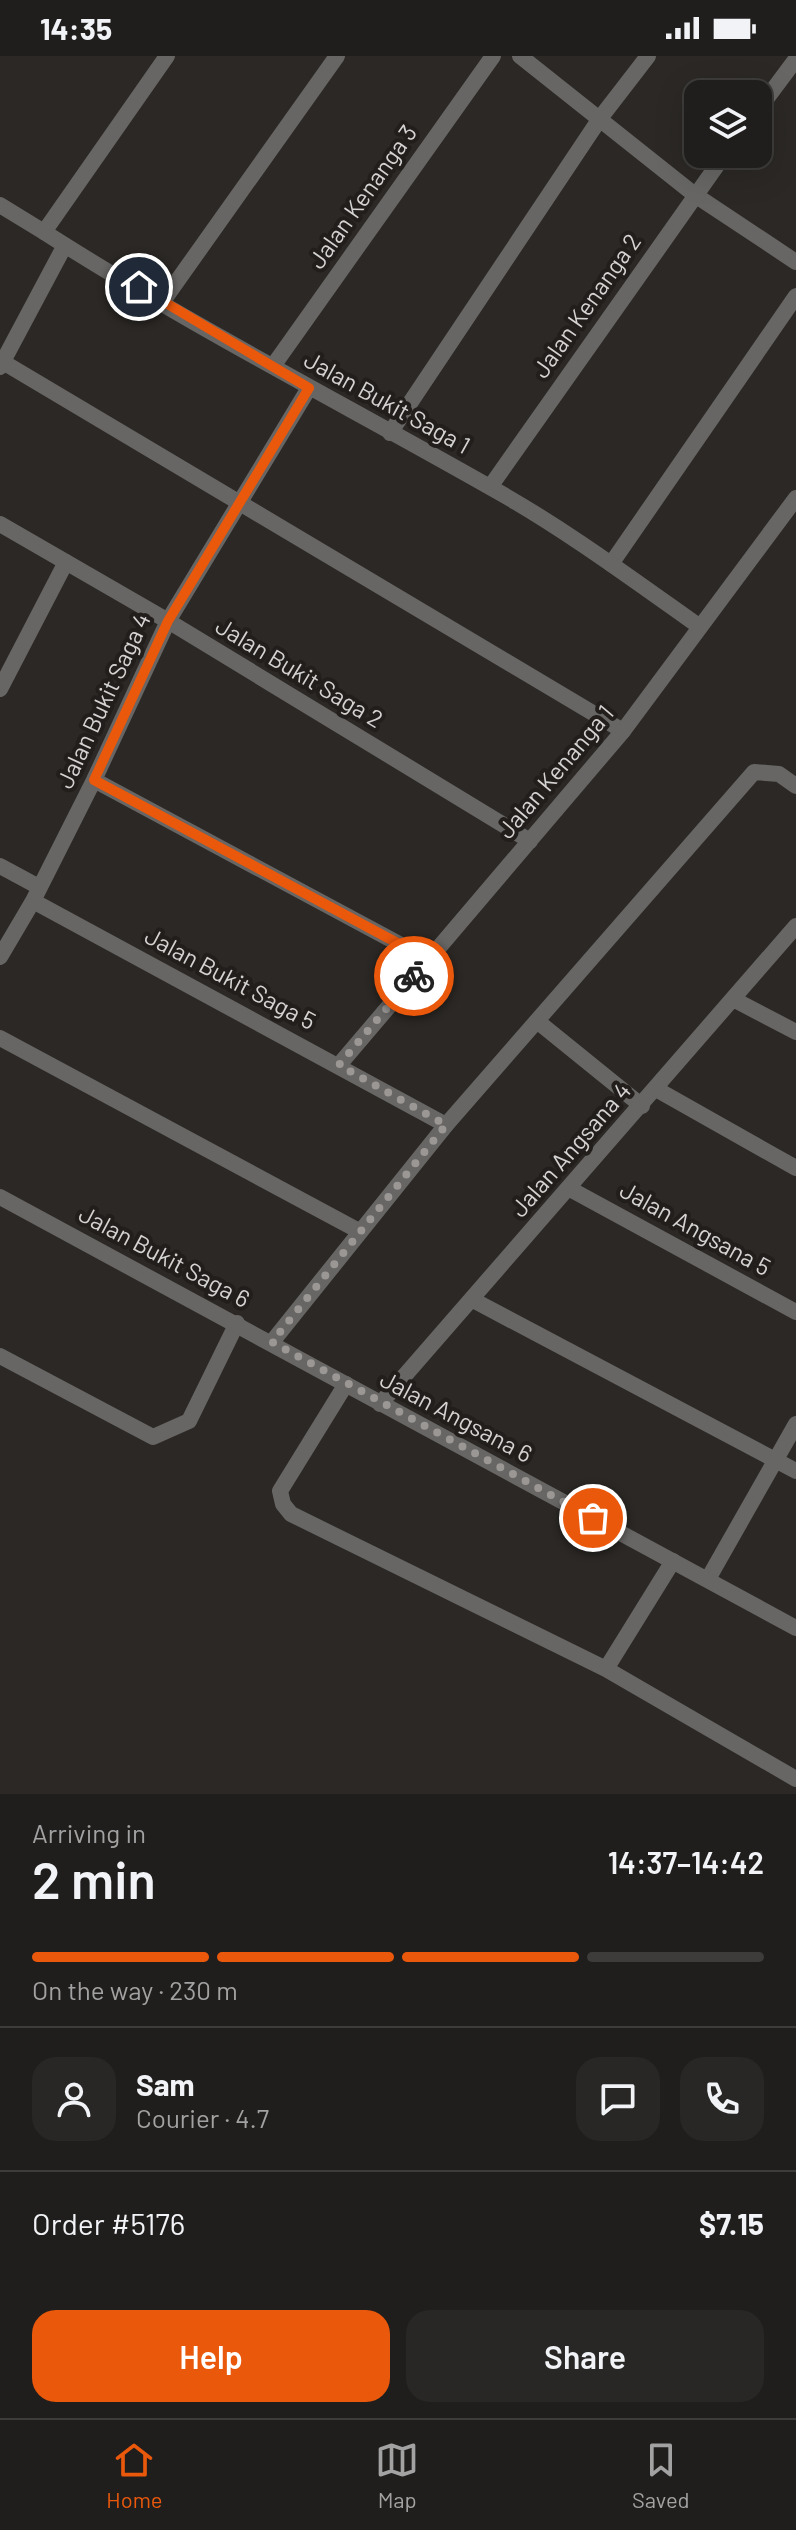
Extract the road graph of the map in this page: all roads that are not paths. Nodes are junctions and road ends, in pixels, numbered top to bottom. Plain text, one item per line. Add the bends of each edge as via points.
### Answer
1 (167, 56) edge
2 (337, 56) edge
3 (493, 56) edge
4 (520, 56) edge
5 (648, 56) edge
6 (796, 59) edge
7 (772, 91) edge
8 (601, 117) junction
9 (715, 168) edge
10 (695, 195) junction
11 (0, 205) edge
12 (44, 232) junction
13 (65, 245) junction
14 (796, 262) edge
15 (796, 296) edge
16 (163, 301) junction
17 (1, 364) edge
18 (273, 366) junction
19 (309, 388) junction
20 (390, 433) junction
21 (490, 487) junction
22 (796, 498) edge
23 (241, 502) junction
24 (0, 524) edge
25 (66, 562) junction
26 (611, 564) junction
27 (168, 621) junction
28 (700, 627) junction
29 (0, 689) edge
30 (623, 731) junction
31 (94, 780) junction
32 (796, 786) edge
33 (530, 841) junction
34 (0, 866) edge
35 (36, 894) junction
36 (796, 926) edge
37 (0, 957) edge
38 (429, 960) junction
39 (733, 999) junction
40 (537, 1021) junction
41 (796, 1032) edge
42 (0, 1038) edge
43 (339, 1065) junction
44 (656, 1089) junction
45 (642, 1106) junction
46 (446, 1125) junction
47 (796, 1168) edge
48 (570, 1189) junction
49 (0, 1197) edge
50 (359, 1231) junction
51 (473, 1300) junction
52 (796, 1312) edge
53 (237, 1323) junction
54 (272, 1342) junction
55 (0, 1356) edge
56 (346, 1384) junction
57 (380, 1404) junction
58 (796, 1424) edge
59 (776, 1460) junction
60 (796, 1471) edge
61 (673, 1561) junction
62 (708, 1579) junction
63 (796, 1628) edge
64 (606, 1669) junction
65 (796, 1779) edge

1 - 12 street
2 - 16 street
3 - 18 street, Jalan Kenanga 3
4 - 8 street
5 - 8 street
6 - 7 street
8 - 10 street
8 - 20 street
9 - 10 street, Jalan Kenanga 2
10 - 14 street
10 - 21 street, Jalan Kenanga 2
11 - 12 street, Jalan Bukit Saga 1
12 - 13 street, Jalan Bukit Saga 1
13 - 16 street, Jalan Bukit Saga 1
13 - 17 street
15 - 26 street
16 - 18 street, Jalan Bukit Saga 1
17 - 23 street
18 - 19 street, Jalan Bukit Saga 1
19 - 20 street, Jalan Bukit Saga 1
19 - 23 street, Jalan Bukit Saga 4
20 - 21 street, Jalan Bukit Saga 1
21 - 26 street, Jalan Bukit Saga 1
22 - 28 street, Jalan Kenanga 1
23 - 27 street, Jalan Bukit Saga 4
23 - 30 street
24 - 25 street, Jalan Bukit Saga 2
25 - 27 street, Jalan Bukit Saga 2
25 - 29 street
26 - 28 street, Jalan Bukit Saga 1
27 - 31 street, Jalan Bukit Saga 4
27 - 33 street, Jalan Bukit Saga 2
28 - 30 street, Jalan Kenanga 1
30 - 33 street, Jalan Kenanga 1
31 - 35 street, Jalan Bukit Saga 4
31 - 38 street
32 - 40 street via 779,774 754,772
33 - 38 street, Jalan Kenanga 1
34 - 35 street, Jalan Bukit Saga 5
35 - 37 street, Jalan Bukit Saga 4
35 - 43 street, Jalan Bukit Saga 5
36 - 39 street, Jalan Angsana 4
38 - 43 street, Jalan Kenanga 1
39 - 41 street
39 - 44 street, Jalan Angsana 4
40 - 45 street
40 - 46 street
42 - 50 street
43 - 46 street, Jalan Bukit Saga 5
44 - 45 street, Jalan Angsana 4
44 - 47 street
45 - 48 street, Jalan Angsana 4
46 - 50 street
48 - 51 street, Jalan Angsana 4
48 - 52 street, Jalan Angsana 5
49 - 53 street, Jalan Bukit Saga 6
50 - 54 street
51 - 57 street, Jalan Angsana 4
51 - 59 street
53 - 54 street, Jalan Bukit Saga 6
53 - 55 street via 189,1421 153,1437
54 - 56 street, Jalan Bukit Saga 6
56 - 57 street, Jalan Angsana 6
56 - 64 street via 280,1491 291,1514
57 - 61 street, Jalan Angsana 6
58 - 59 street
59 - 60 street
59 - 62 street
61 - 62 street, Jalan Angsana 6
61 - 64 street
62 - 63 street, Jalan Angsana 6
64 - 65 street

